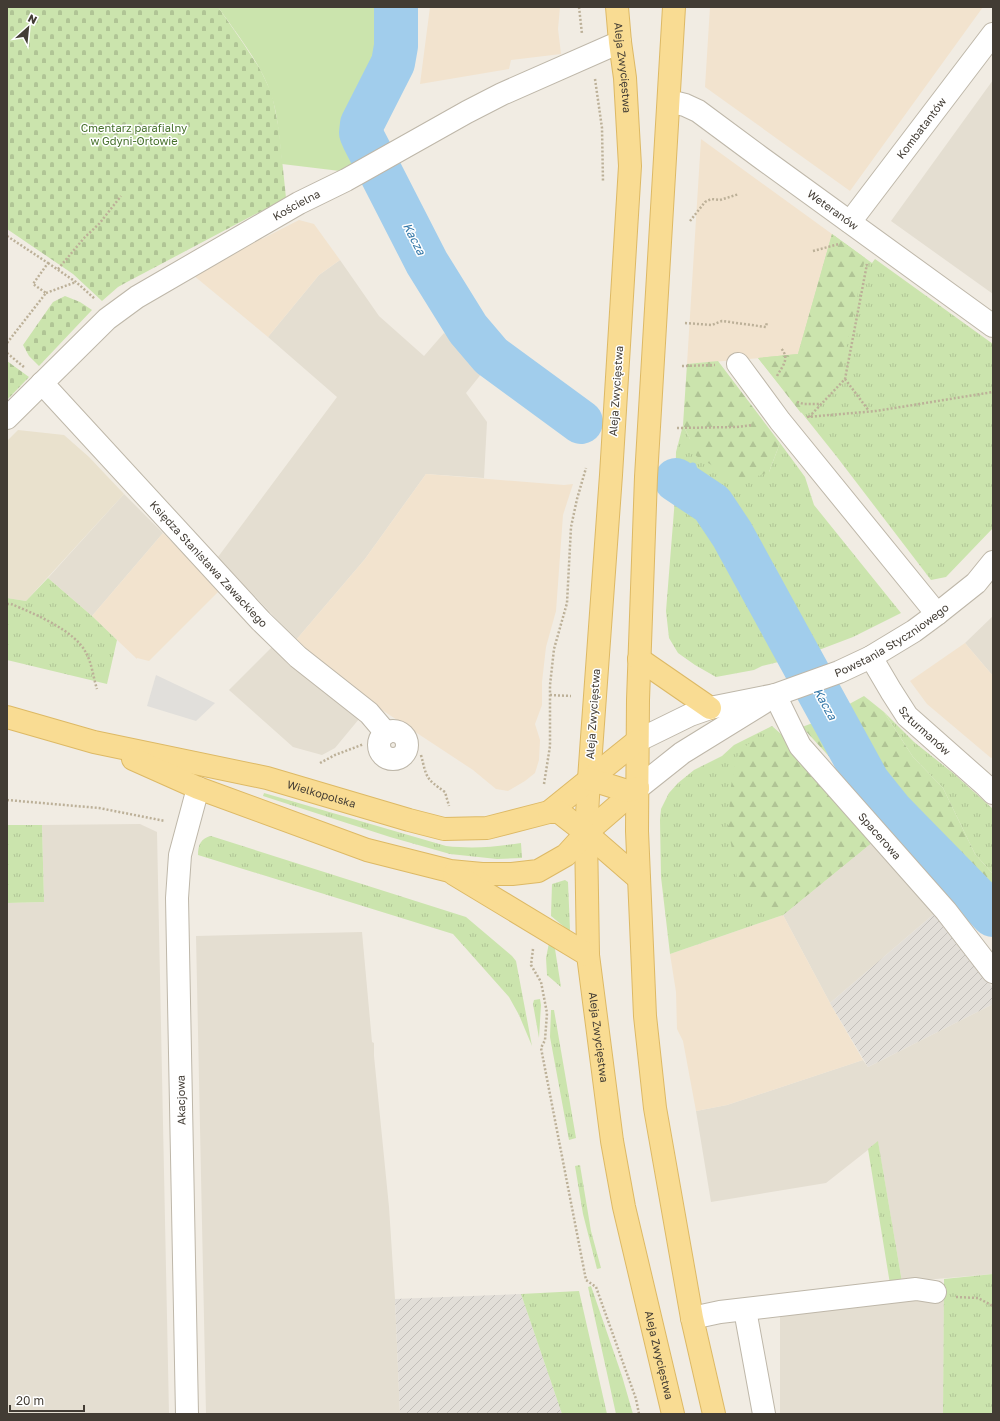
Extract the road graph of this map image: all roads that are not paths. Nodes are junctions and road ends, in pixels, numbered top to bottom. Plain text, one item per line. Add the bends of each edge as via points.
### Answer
1 (617, 7) edge
2 (674, 7) edge
3 (993, 34) edge
4 (620, 42) junction
5 (669, 101) junction
6 (850, 222) junction
7 (993, 326) edge
8 (738, 364) road end
9 (34, 376) junction
10 (7, 418) edge
11 (993, 562) edge
12 (937, 614) junction
13 (871, 657) junction
14 (639, 659) junction
15 (779, 693) junction
16 (710, 708) junction
17 (7, 717) edge
18 (383, 737) road end
19 (638, 741) junction
20 (94, 742) junction
21 (589, 779) junction
22 (198, 788) junction
23 (638, 788) junction
24 (993, 793) edge
25 (548, 812) junction
26 (586, 833) junction
27 (450, 871) junction
28 (639, 879) junction
29 (588, 955) junction
30 (993, 972) edge
31 (935, 1292) road end
32 (745, 1310) junction
33 (692, 1318) junction
34 (187, 1414) edge
35 (673, 1414) edge
36 (714, 1414) edge
37 (764, 1414) edge

1 - 4 main road, Aleja Zwycięstwa
2 - 5 main road
3 - 6 street, Kombatantów
4 - 9 street, Kościelna via 502,94 313,196 137,297
4 - 21 main road, Aleja Zwycięstwa via 626,78 630,166
5 - 6 street, Weteranów via 698,111
5 - 14 main road via 646,469
6 - 7 street, Weteranów
8 - 12 street via 780,421
9 - 10 street, Kościelna
9 - 18 street, Księdza Stanisława Zawackiego via 261,621 298,657 369,713
11 - 12 street, Powstania Styczniowego via 976,583
12 - 13 street, Powstania Styczniowego
13 - 15 street, Powstania Styczniowego via 839,672
13 - 24 street, Szturmanów via 907,716
14 - 16 main road
14 - 19 main road
15 - 16 street, Powstania Styczniowego
15 - 23 street, Powstania Styczniowego via 682,753
15 - 30 street, Spacerowa via 800,746 946,911
16 - 19 street, Powstania Styczniowego via 678,720
17 - 20 main road, Wielkopolska
19 - 21 main road, Powstania Styczniowego
19 - 23 main road
20 - 22 main road, Wielkopolska
20 - 25 main road, Wielkopolska via 267,778 444,829 487,828
21 - 23 main road via 627,791
21 - 25 main road, Wielkopolska
21 - 26 main road, Aleja Zwycięstwa
22 - 27 main road, Wielkopolska via 367,850
22 - 34 street, Akacjowa via 180,855 177,898
23 - 26 main road, Powstania Styczniowego
23 - 28 main road
25 - 26 main road via 559,812
26 - 27 main road, Wielkopolska via 566,855 538,871 482,874
26 - 28 main road
26 - 29 main road, Aleja Zwycięstwa
27 - 29 main road, Wielkopolska
28 - 33 main road via 645,1016 654,1108
29 - 35 main road, Aleja Zwycięstwa via 612,1141 624,1207
31 - 32 street via 916,1289
32 - 33 street
32 - 37 street
33 - 36 main road

